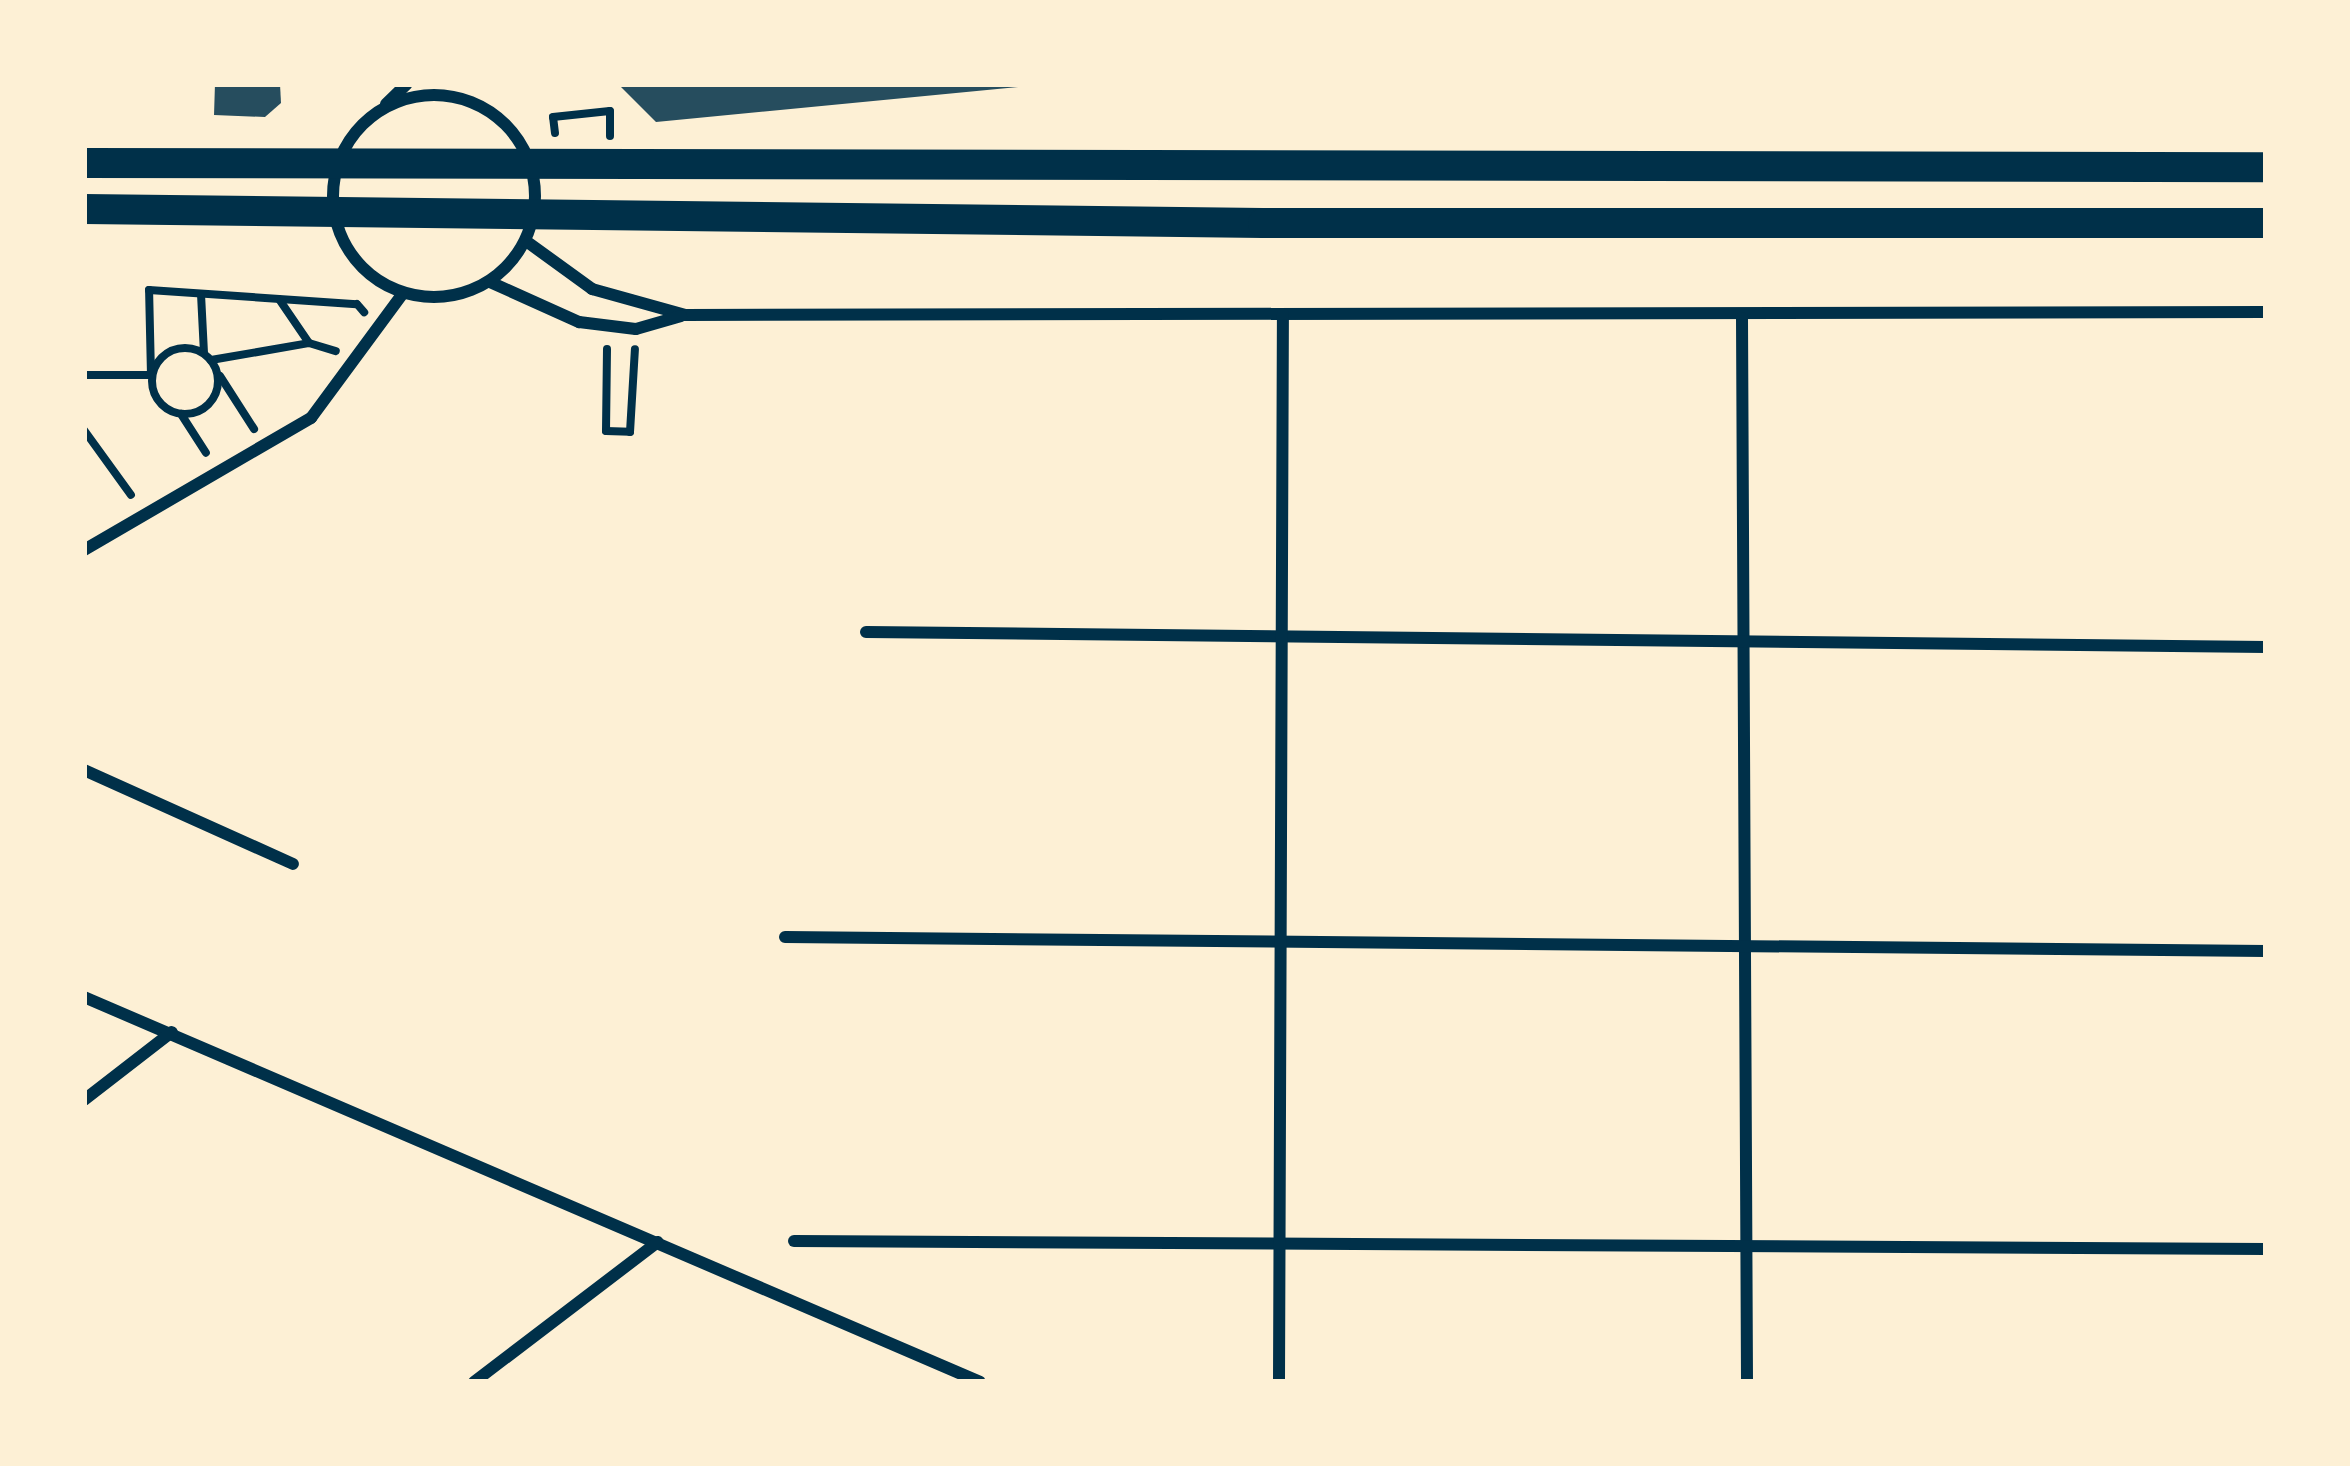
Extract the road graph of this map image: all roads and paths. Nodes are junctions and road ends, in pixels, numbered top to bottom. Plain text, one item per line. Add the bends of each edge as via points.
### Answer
1 (407, 84) edge
2 (453, 90) edge
3 (382, 108) junction
4 (610, 111) dead end
5 (553, 117) dead end
6 (84, 163) edge
7 (337, 164) junction
8 (531, 164) junction
9 (2266, 167) edge
10 (84, 209) edge
11 (332, 211) junction
12 (2266, 223) edge
13 (531, 227) junction
14 (490, 282) junction
15 (403, 293) junction
16 (201, 294) junction
17 (279, 299) junction
18 (2266, 312) edge
19 (1283, 314) junction
20 (685, 315) junction
21 (368, 318) dead end
22 (1742, 318) junction
23 (636, 329) junction
24 (309, 343) junction
25 (210, 361) junction
26 (330, 369) dead end
27 (152, 374) junction
28 (84, 375) edge
29 (181, 414) junction
30 (274, 425) dead end
31 (84, 430) edge
32 (606, 431) dead end
33 (259, 436) junction
34 (243, 444) dead end
35 (227, 452) dead end
36 (211, 461) junction
37 (192, 471) dead end
38 (154, 490) dead end
39 (84, 550) edge
40 (866, 632) dead end
41 (1282, 637) junction
42 (1742, 643) junction
43 (2266, 647) edge
44 (84, 770) edge
45 (293, 864) dead end
46 (784, 937) dead end
47 (1280, 942) junction
48 (1742, 946) junction
49 (2266, 951) edge
50 (84, 997) edge
51 (172, 1032) junction
52 (84, 1100) edge
53 (794, 1241) dead end
54 (658, 1242) junction
55 (1278, 1244) junction
56 (1745, 1246) junction
57 (2266, 1249) edge
58 (491, 1369) junction
59 (474, 1382) edge
60 (502, 1382) edge
61 (980, 1382) edge
62 (1279, 1382) edge
63 (1747, 1382) edge

1 - 3 street
2 - 3 street
2 - 8 street via 498,117
3 - 7 street via 355,130
4 - 5 path
6 - 7 main road
7 - 8 main road
7 - 11 street
8 - 9 main road
8 - 13 street
10 - 11 main road
11 - 13 main road
11 - 15 street via 356,261
12 - 13 main road
13 - 14 street
13 - 20 street via 592,289
14 - 15 street via 446,296
14 - 23 street via 542,310
15 - 39 street via 311,418
16 - 17 path
16 - 25 path
16 - 27 path via 149,290
17 - 21 path via 357,304
17 - 24 path
18 - 22 street
19 - 20 street
19 - 22 street
19 - 41 street
20 - 23 street
22 - 42 street
23 - 32 path via 630,432
24 - 25 path
24 - 26 path via 344,354
25 - 27 path via 172,350
25 - 29 path via 211,402
25 - 33 path
27 - 28 path
27 - 29 path via 155,396
29 - 36 path
30 - 33 path
31 - 38 path via 135,500
33 - 34 path
35 - 36 path
36 - 37 path
40 - 41 street
41 - 42 street
41 - 47 street
42 - 43 street
42 - 48 street
44 - 45 street
46 - 47 street
47 - 48 street
47 - 55 street
48 - 49 street
48 - 56 street
50 - 51 street
51 - 52 street
51 - 54 street
53 - 55 street
54 - 58 street
54 - 61 street
55 - 56 street
55 - 62 street
56 - 57 street
56 - 63 street
58 - 59 street
58 - 60 street

